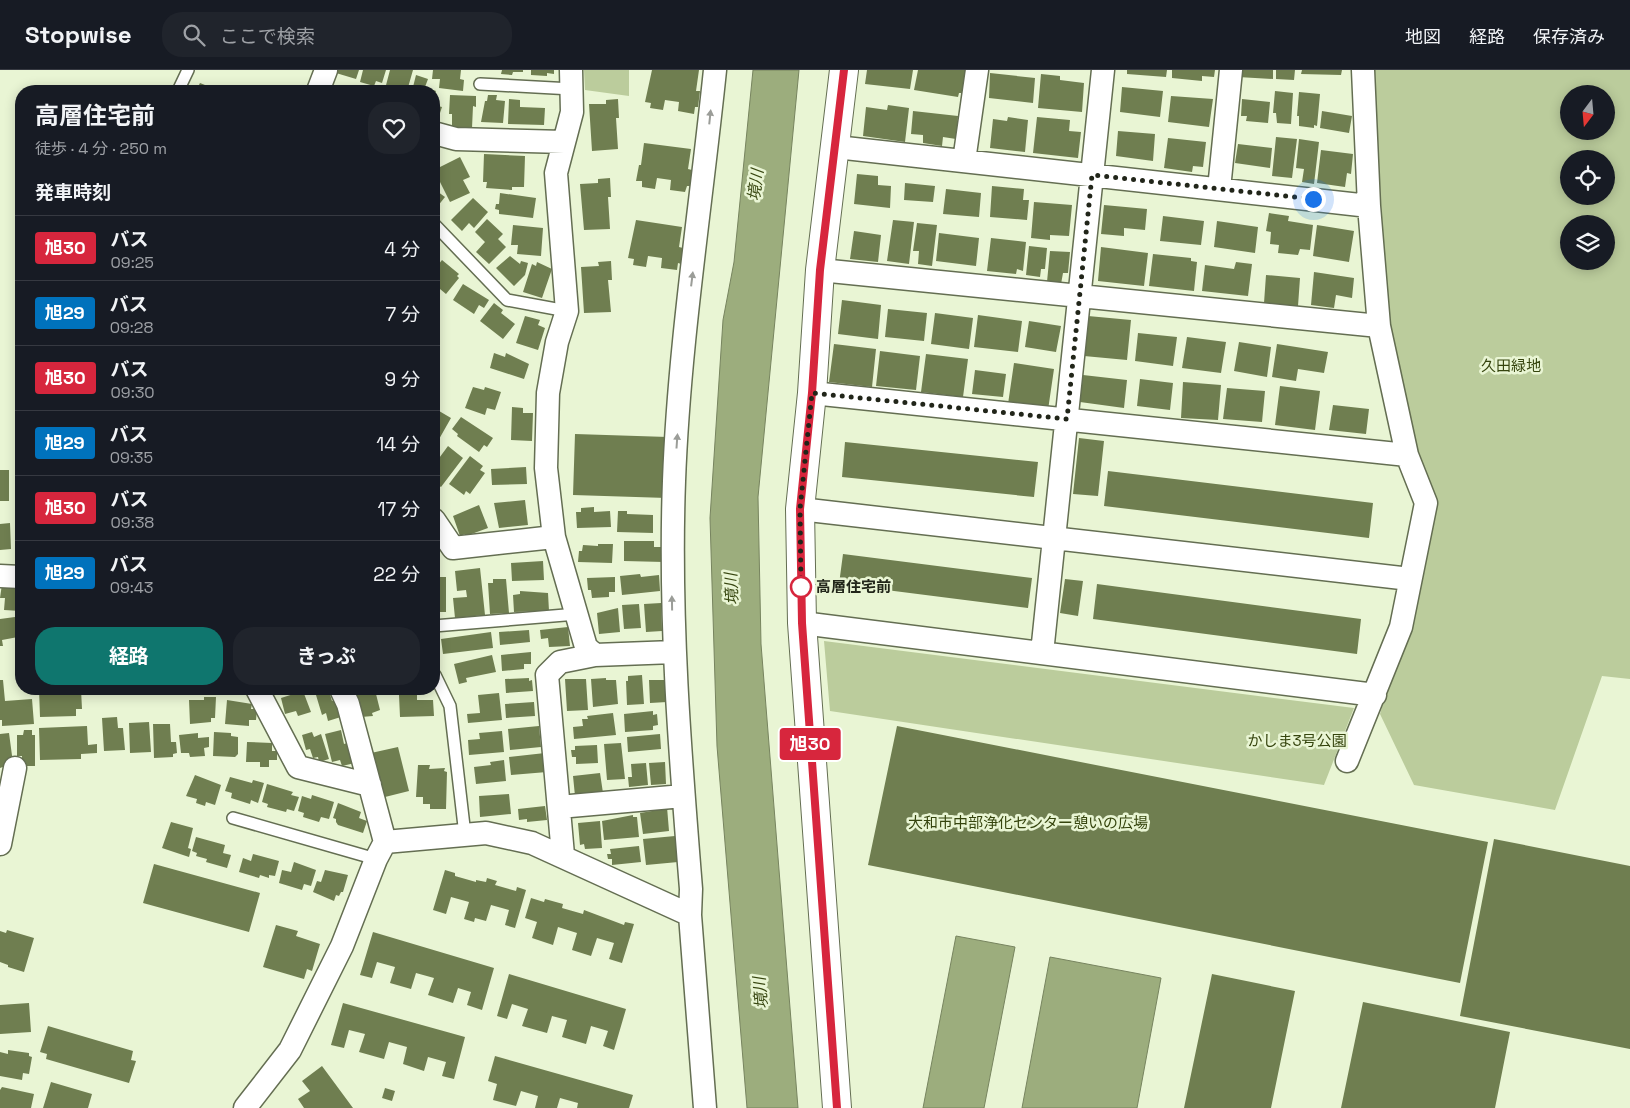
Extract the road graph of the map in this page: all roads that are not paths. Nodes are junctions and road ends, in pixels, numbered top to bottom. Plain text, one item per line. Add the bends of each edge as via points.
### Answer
1 (188, 70) edge
2 (326, 70) edge
3 (715, 70) edge
4 (844, 70) edge
5 (977, 70) edge
6 (1103, 70) edge
7 (1231, 70) edge
8 (1363, 70) edge
9 (571, 80) edge
10 (480, 84) dead end
11 (181, 85) edge
12 (320, 85) edge
13 (440, 135) edge
14 (564, 142) junction
15 (836, 146) junction
16 (964, 161) junction
17 (1092, 175) junction
18 (1219, 189) junction
19 (1369, 206) junction
20 (440, 230) edge
21 (820, 270) junction
22 (1080, 296) junction
23 (567, 311) junction
24 (1378, 326) junction
25 (812, 393) junction
26 (1067, 419) junction
27 (1407, 455) junction
28 (800, 509) junction
29 (440, 529) edge
30 (554, 537) junction
31 (1055, 538) junction
32 (0, 576) edge
33 (15, 577) edge
34 (1410, 579) junction
35 (577, 614) junction
36 (802, 623) junction
37 (440, 625) edge
38 (674, 652) junction
39 (1042, 653) junction
40 (595, 654) junction
41 (440, 686) edge
42 (260, 695) edge
43 (344, 695) edge
44 (1375, 695) junction
45 (1347, 761) dead end
46 (15, 768) dead end
47 (370, 785) junction
48 (684, 796) junction
49 (559, 807) junction
50 (232, 818) dead end
51 (465, 835) junction
52 (0, 844) edge
53 (381, 850) junction
54 (563, 855) junction
55 (690, 914) junction
56 (254, 1105) edge
57 (706, 1108) edge
58 (837, 1108) edge

1 - 11 lane
2 - 12 street
38 -> 3 street via 675,469 683,355
4 - 15 street
5 - 16 street
6 - 17 street
7 - 18 street
8 - 19 street
9 - 10 lane
9 - 14 street via 572,112
13 - 14 street via 456,139
14 - 23 street via 556,173
15 - 16 street
15 - 21 street
16 - 17 street
17 - 18 street
17 - 22 street
18 - 19 street
19 - 24 street
20 - 23 lane via 507,300
21 - 22 street
21 - 25 street
22 - 24 street
22 - 26 street
23 - 30 street via 557,342 548,393 546,468
24 - 27 street
25 - 26 street
25 - 28 street
26 - 27 street
26 - 31 street
27 - 34 street via 1426,504
28 - 31 street
28 - 36 street
29 - 30 street via 453,548
30 - 35 street
31 - 34 street
31 - 39 street
32 - 33 street
34 - 44 street via 1401,627
35 - 37 lane
35 - 40 street via 586,647
36 - 39 street
36 - 58 street
38 - 40 street
38 - 48 street
39 - 44 street
40 - 49 street via 560,662 547,675
41 - 51 lane via 450,706
42 - 47 street via 298,767
43 - 47 street
44 - 45 street
46 - 52 street
47 - 53 street
48 - 49 street
48 - 55 street
49 - 54 street
50 - 53 lane
51 - 53 street
51 - 54 street via 496,835 532,843
53 - 56 street via 342,946 290,1050
54 - 55 street
55 - 57 street

